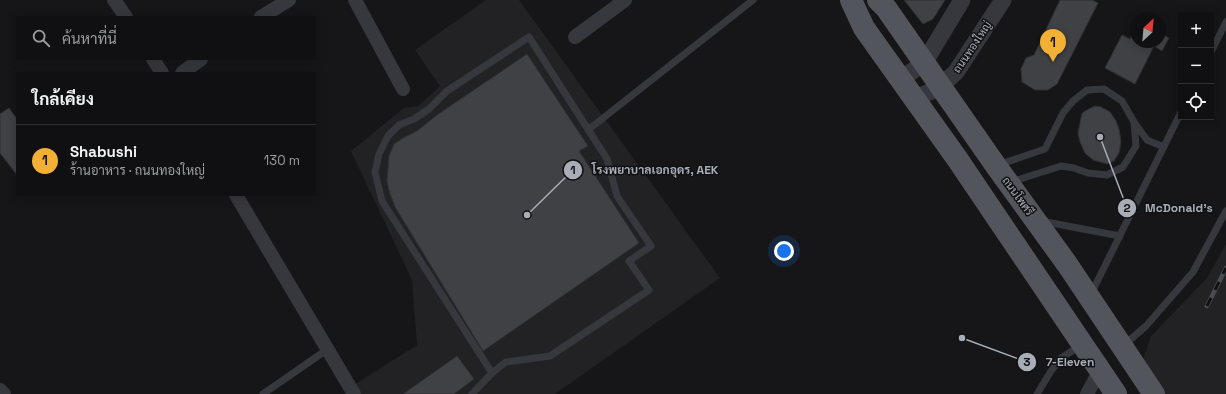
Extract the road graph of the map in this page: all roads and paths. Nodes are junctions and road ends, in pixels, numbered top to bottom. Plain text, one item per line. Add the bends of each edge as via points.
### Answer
1 (114, 0) edge
2 (289, 0) edge
3 (355, 0) edge
4 (625, 0) edge
5 (753, 0) edge
6 (851, 0) edge
7 (878, 0) edge
8 (962, 0) edge
9 (1003, 0) edge
10 (125, 16) edge
11 (264, 16) edge
12 (1226, 22) edge
13 (864, 28) junction
14 (575, 37) dead end
15 (1213, 48) edge
16 (154, 60) edge
17 (200, 60) edge
18 (924, 62) junction
19 (161, 72) edge
20 (183, 72) edge
21 (901, 79) junction
22 (940, 87) junction
23 (403, 89) dead end
24 (914, 99) junction
25 (1178, 118) edge
26 (1134, 122) junction
27 (588, 130) junction
28 (1164, 147) junction
29 (958, 160) junction
30 (1003, 174) junction
31 (237, 196) edge
32 (1226, 211) edge
33 (1035, 220) junction
34 (1120, 236) junction
35 (1090, 296) junction
36 (1082, 345) junction
37 (1122, 347) junction
38 (328, 349) junction
39 (1100, 370) junction
40 (492, 373) junction
41 (0, 390) edge
42 (4, 394) edge
43 (263, 394) edge
44 (354, 394) edge
45 (472, 394) edge
46 (1037, 394) edge
47 (1087, 394) edge
48 (1116, 394) edge
49 (1154, 394) edge

1 - 10 street
2 - 11 street
3 - 23 street
4 - 14 street
5 - 27 lane
6 - 13 main road
7 - 18 main road, ถนนโพศรี
8 - 18 street
9 - 22 street, ถนนทองใหญ่ via 956,72
12 - 15 lane
13 - 21 main road
13 - 29 main road via 868,46 921,122
16 - 19 street
17 - 20 street
18 - 21 street
18 - 22 main road, ถนนโพศรี
21 - 24 main road
22 - 24 street, ถนนทองใหญ่
22 - 30 main road, ถนนโพศรี
24 - 29 main road
25 - 28 lane
26 - 28 lane via 1147,140
26 - 30 lane via 1136,146 1123,167 1107,175 1061,166
26 - 30 lane via 1122,100 1104,89 1087,90 1063,113 1045,149
27 - 40 lane via 607,159 617,196 651,246 629,260 649,290 550,356 506,362
27 - 40 lane via 529,37 447,91 429,109 399,125 388,136 378,154 375,172 382,201
28 - 34 lane
29 - 36 main road
30 - 33 main road, ถนนโพศรี
31 - 38 street
32 - 37 lane via 1193,272 1146,326
33 - 34 lane
33 - 35 main road, ถนนโพศรี
34 - 35 lane
35 - 37 main road, ถนนโพศรี
36 - 39 main road
36 - 46 lane via 1061,358
37 - 49 main road, ถนนโพศรี
38 - 43 lane
38 - 44 street
39 - 47 street
39 - 48 main road
40 - 45 lane
41 - 42 street

